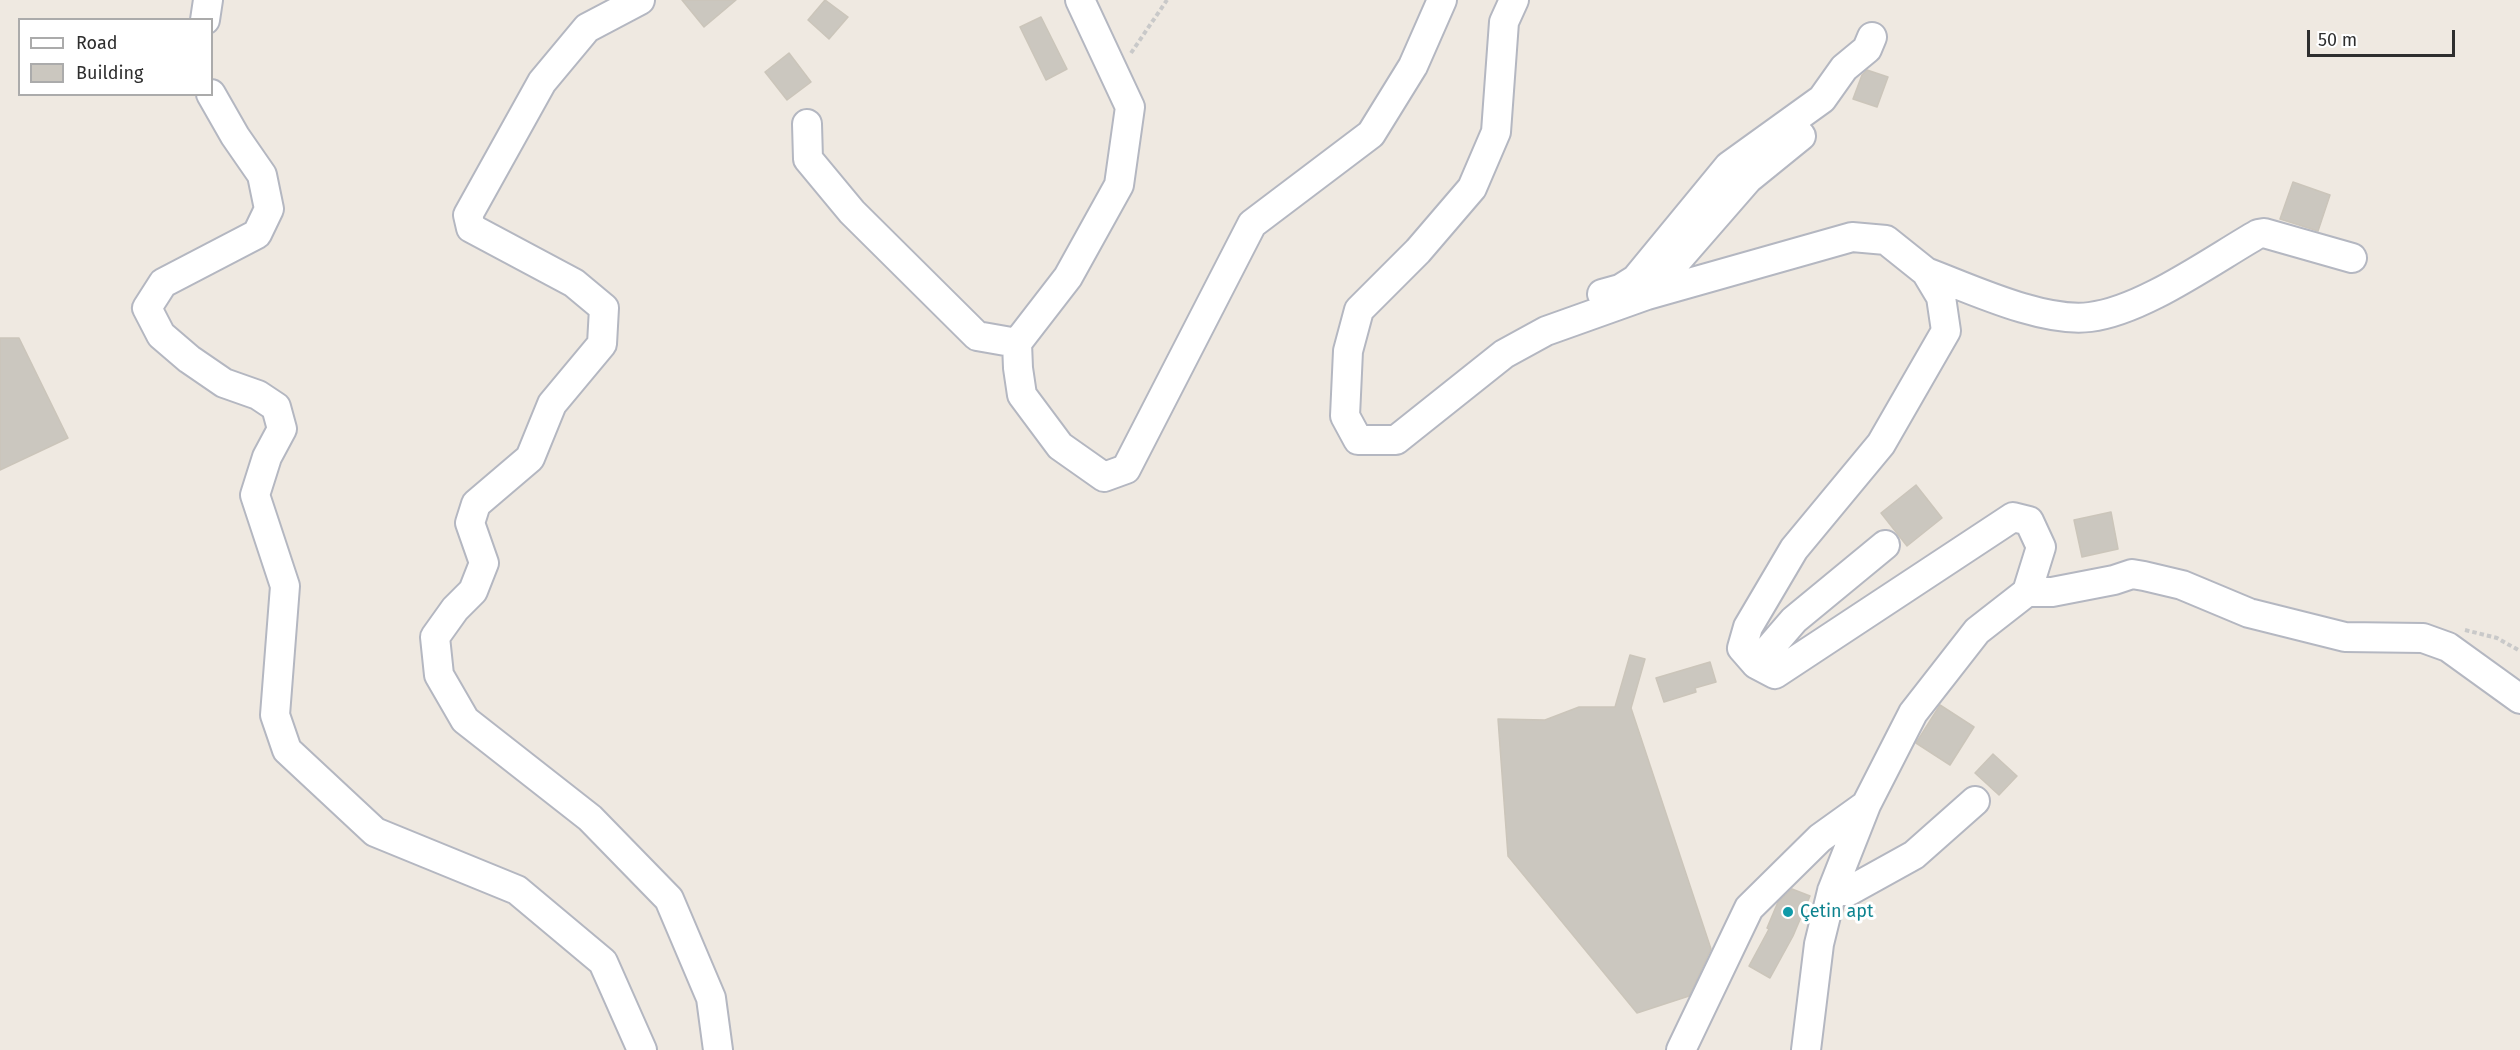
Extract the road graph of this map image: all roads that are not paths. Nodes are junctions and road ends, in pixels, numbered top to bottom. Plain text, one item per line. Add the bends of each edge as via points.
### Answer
1 (208, 0) edge
2 (640, 0) edge
3 (1080, 0) edge
4 (1442, 0) edge
5 (1514, 0) edge
6 (205, 18) edge
7 (1872, 38) dead end
8 (213, 96) edge
9 (1828, 114) dead end
10 (807, 124) dead end
11 (2352, 258) dead end
12 (1926, 272) junction
13 (1647, 295) junction
14 (1546, 331) junction
15 (1017, 342) junction
16 (1885, 545) dead end
17 (2027, 592) junction
18 (1756, 664) junction
19 (2520, 699) edge
20 (1975, 801) dead end
21 (1866, 805) junction
22 (1832, 891) junction
23 (642, 1050) edge
24 (718, 1050) edge
25 (1681, 1050) edge
26 (1806, 1050) edge

1 - 6 street
2 - 24 street via 587,28 542,82 468,215 471,228 573,283 604,308 602,344 552,404 530,458 476,504 470,524 484,563 473,591 435,637 439,675 465,720 590,818 669,899 711,998
3 - 15 street via 1130,107 1119,184 1068,277
4 - 15 street via 1413,66 1371,134 1252,224 1126,469 1104,477 1060,446 1022,395
5 - 14 street via 1504,22 1496,132 1472,188 1418,251 1359,310 1347,351 1345,416 1358,440 1396,440 1504,354
7 - 14 street via 1868,49 1844,68 1822,99 1729,166 1636,279 1620,289 1580,299
8 - 23 street via 262,175 268,209 257,234 163,283 147,308 161,335 189,358 224,383 258,395 276,407 282,429 267,457 255,495 285,586 275,715 287,750 375,832 517,890 603,962
9 - 13 street via 1748,179
10 - 15 street via 807,159 852,212 977,336
11 - 12 street via 2258,234 2133,306 2089,317 2044,312 2004,301
12 - 13 street via 1886,240 1852,237
12 - 18 street via 1941,297 1946,331 1881,444 1794,549 1748,627 1742,648
13 - 14 street
16 - 18 street via 1794,620
17 - 18 street via 2041,547 2029,520 2013,517 1775,674
17 - 19 street via 2052,592 2132,574 2144,576 2182,585 2249,613 2345,637 2423,638 2448,647
17 - 21 street via 1977,631 1913,713
20 - 22 street via 1914,855 1849,891
21 - 22 street
21 - 25 street via 1820,838 1749,908
22 - 26 street via 1819,944

